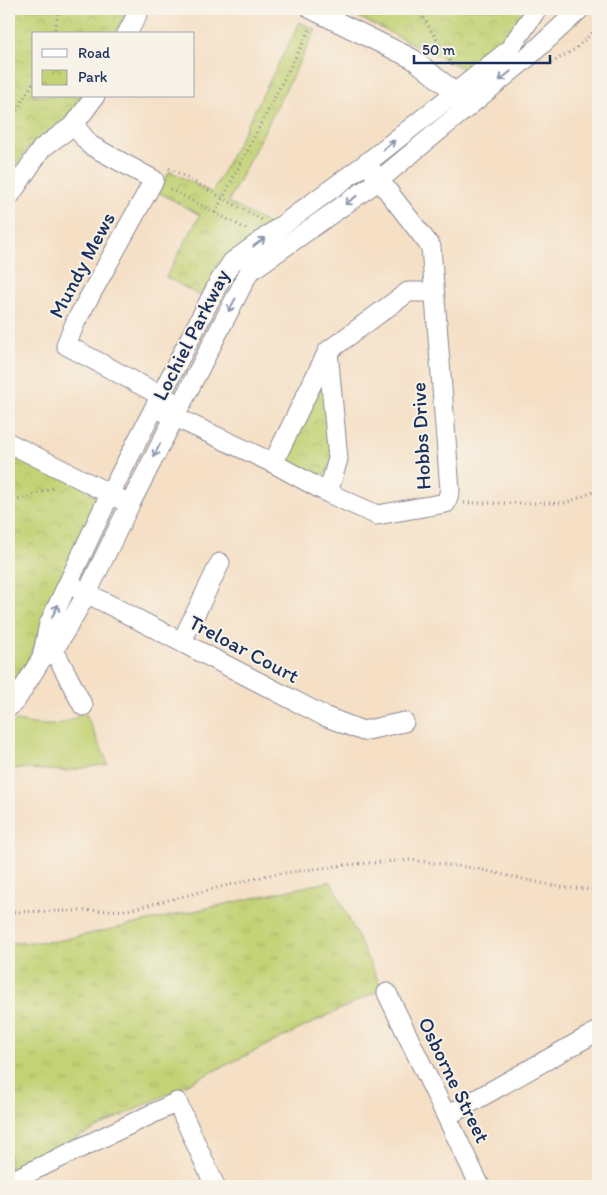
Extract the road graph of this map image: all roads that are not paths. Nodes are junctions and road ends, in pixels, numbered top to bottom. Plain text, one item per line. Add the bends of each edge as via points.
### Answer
1 (140, 9) edge
2 (537, 9) edge
3 (580, 9) edge
4 (315, 11) edge
5 (128, 32) edge
6 (463, 96) junction
7 (94, 98) edge
8 (74, 125) junction
9 (368, 162) junction
10 (378, 181) junction
11 (9, 196) edge
12 (434, 292) junction
13 (328, 351) junction
14 (159, 402) junction
15 (177, 411) junction
16 (9, 443) edge
17 (273, 462) junction
18 (328, 493) junction
19 (110, 494) junction
20 (130, 504) junction
21 (220, 563) dead end
22 (70, 584) junction
23 (86, 594) junction
24 (182, 641) junction
25 (48, 654) junction
26 (83, 706) dead end
27 (9, 707) edge
28 (404, 722) dead end
29 (387, 993) dead end
30 (598, 1031) edge
31 (447, 1116) junction
32 (9, 1182) edge
33 (215, 1186) edge
34 (480, 1186) edge

1 - 5 street
2 - 6 street, Lochiel Parkway via 509,50
3 -> 6 street, Lochiel Parkway via 527,58
4 - 6 street via 413,59
9 -> 6 street, Lochiel Parkway
6 - 10 street, Lochiel Parkway
7 - 8 street
8 - 11 street via 42,148
8 - 14 street, Mundy Mews via 90,145 154,180 66,345
9 - 10 street, Hobbs Drive
14 -> 9 street, Lochiel Parkway via 232,262
10 - 12 street, Hobbs Drive via 431,247
10 -> 15 street, Lochiel Parkway via 249,272
12 - 13 street via 408,292
12 - 18 street, Hobbs Drive via 450,490 446,503 377,516
13 - 17 street
13 - 18 street via 338,459
14 - 15 street, Hobbs Drive
14 - 19 street, Lochiel Parkway
15 - 17 street, Hobbs Drive
15 -> 20 street, Lochiel Parkway
16 - 19 street
17 - 18 street, Hobbs Drive
19 - 20 street
19 - 22 street, Lochiel Parkway
20 - 23 street, Lochiel Parkway
21 - 24 street
22 - 23 street, Treloar Court
25 -> 22 street, Lochiel Parkway via 49,624
23 - 24 street, Treloar Court
23 - 25 street, Lochiel Parkway
24 - 28 street, Treloar Court via 324,716 363,731
25 - 26 street
25 - 27 street, Lochiel Parkway
29 - 31 street, Osborne Street
30 - 31 street
31 - 34 street, Osborne Street
32 - 33 street via 177,1102

